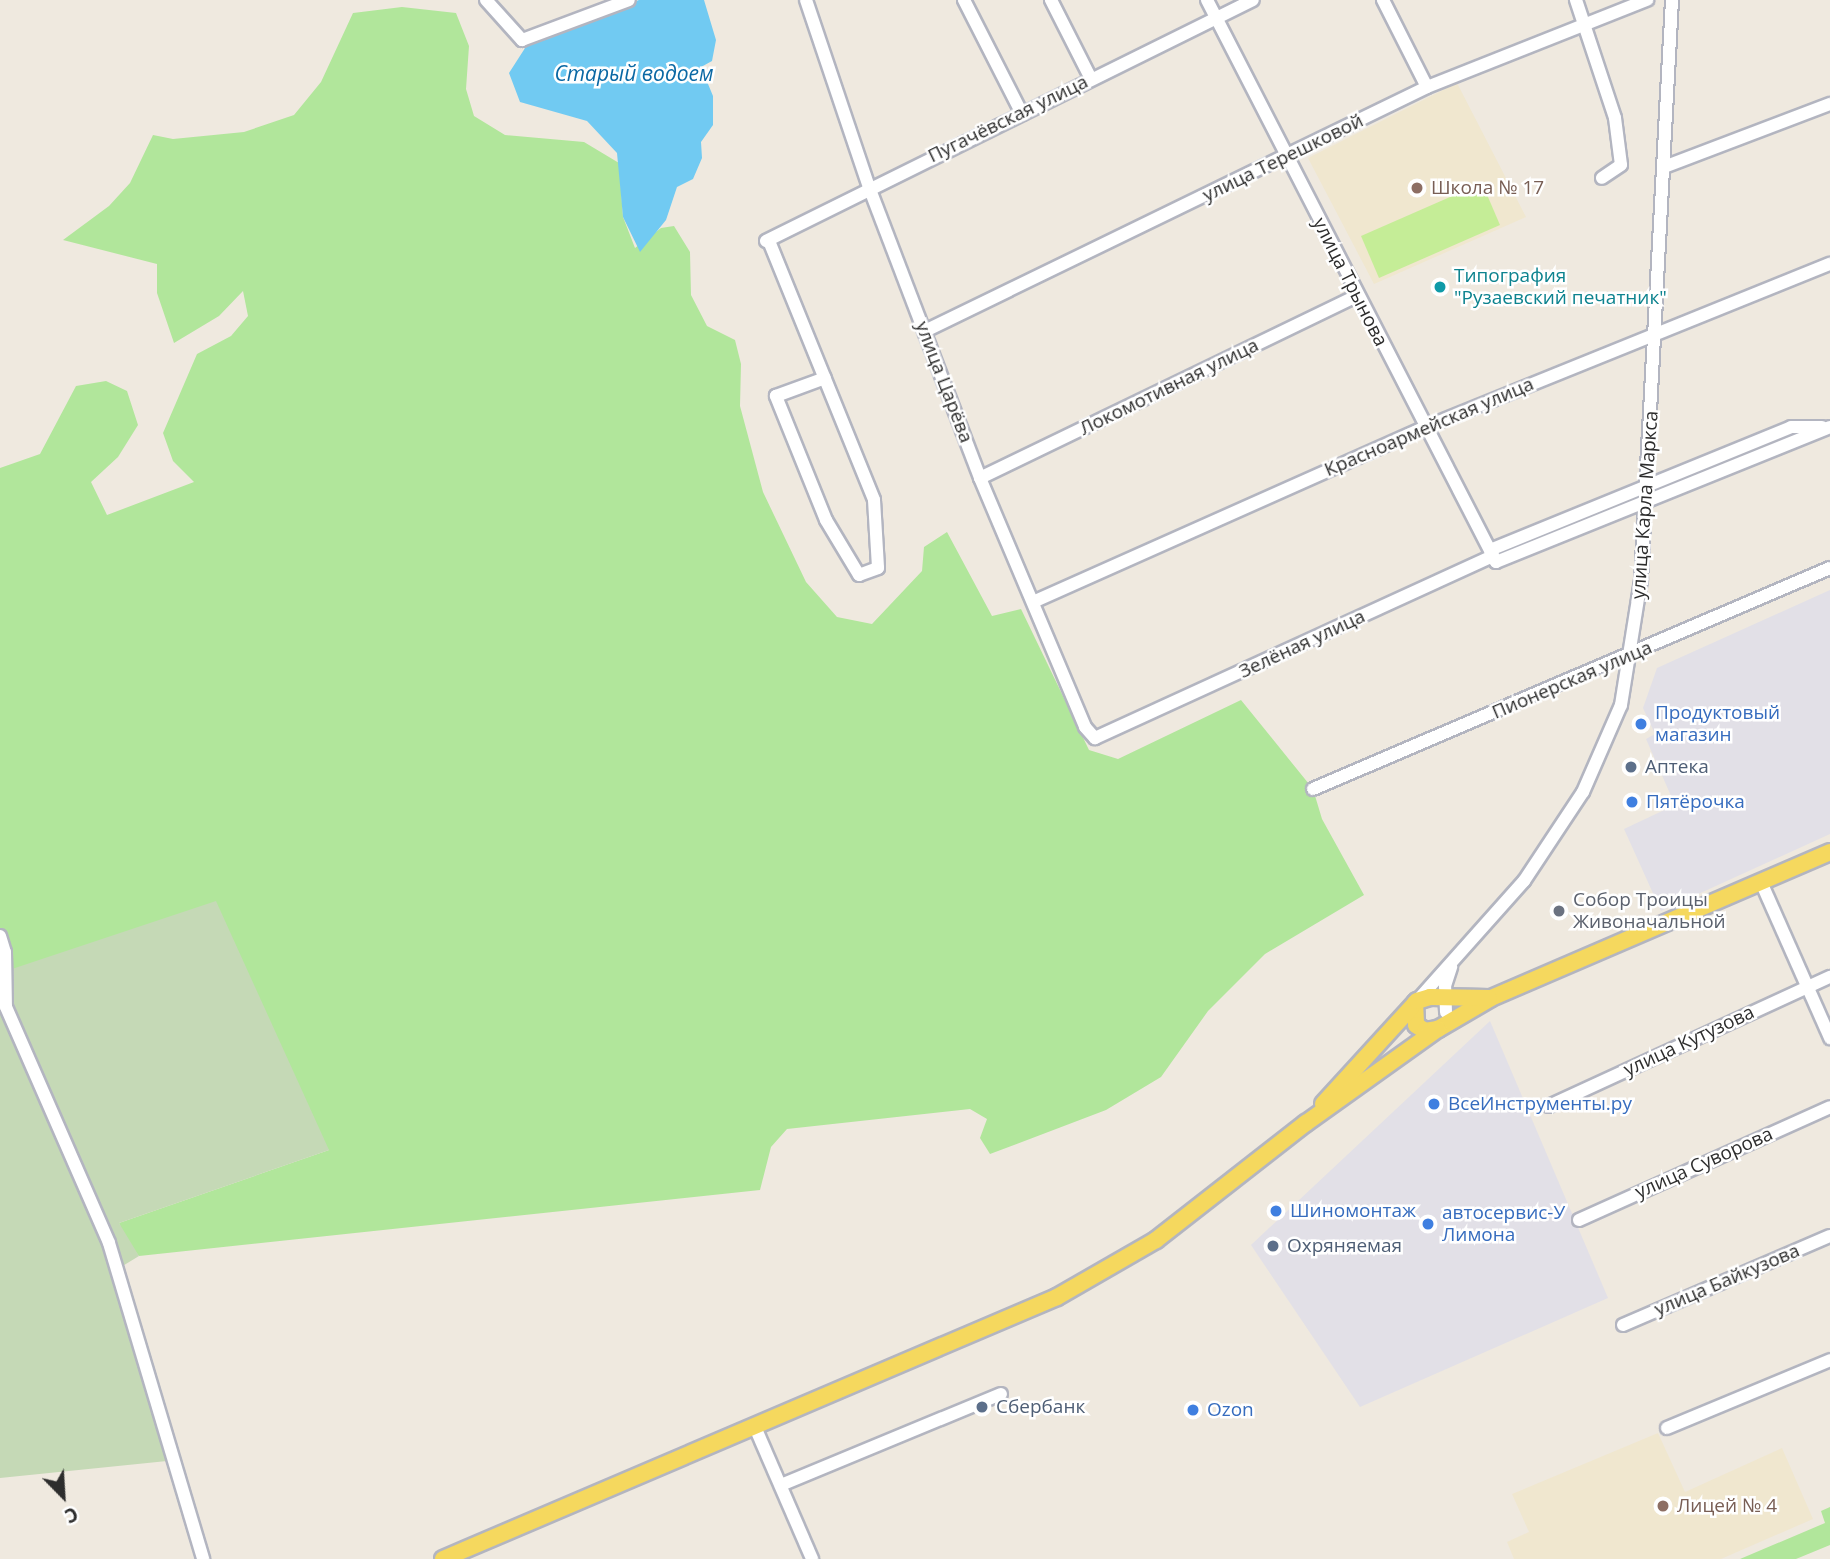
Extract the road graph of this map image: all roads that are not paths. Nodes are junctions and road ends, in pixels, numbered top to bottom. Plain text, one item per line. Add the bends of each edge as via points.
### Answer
1 (486, 0) edge
2 (629, 0) edge
3 (806, 0) edge
4 (964, 0) edge
5 (1051, 0) edge
6 (1207, 0) edge
7 (1253, 0) edge
8 (1383, 0) edge
9 (1576, 0) edge
10 (1647, 0) edge
11 (1672, 0) edge
12 (1216, 18) junction
13 (1584, 24) junction
14 (1091, 79) junction
15 (1427, 87) junction
16 (1830, 104) edge
17 (1022, 114) junction
18 (1286, 156) junction
19 (1664, 167) junction
20 (1602, 178) dead end
21 (869, 187) junction
22 (1830, 264) edge
23 (1357, 296) junction
24 (925, 331) junction
25 (1656, 332) junction
26 (825, 378) junction
27 (1426, 427) junction
28 (1830, 427) edge
29 (980, 478) junction
30 (1647, 484) junction
31 (1647, 500) junction
32 (1493, 556) junction
33 (1830, 568) edge
34 (1032, 602) junction
35 (1633, 654) junction
36 (1112, 731) joint
37 (1313, 789) dead end
38 (1830, 852) edge
39 (1761, 881) junction
40 (0, 936) edge
41 (1456, 957) junction
42 (1830, 977) edge
43 (1808, 986) junction
44 (1491, 998) junction
45 (1416, 1002) junction
46 (1442, 1013) junction
47 (1830, 1038) edge
48 (1549, 1106) dead end
49 (1830, 1107) edge
50 (1306, 1123) junction
51 (1578, 1220) dead end
52 (1830, 1236) edge
53 (1623, 1325) dead end
54 (1830, 1360) edge
55 (1001, 1394) dead end
56 (755, 1427) junction
57 (1667, 1428) dead end
58 (781, 1485) junction
59 (203, 1559) edge
60 (443, 1559) edge
61 (812, 1559) edge

1 - 2 street via 522,40
3 - 21 street, улица Царёва
4 - 17 street
5 - 14 street
6 - 12 street, улица Трынова
7 - 12 street, Пугачёвская улица
8 - 15 street
9 - 13 street
10 - 13 street, улица Терешковой
11 - 19 street, улица Карла Маркса
12 - 14 street, Пугачёвская улица
12 - 18 street, улица Трынова
13 - 15 street, улица Терешковой
13 - 20 street via 1615,118 1621,164
14 - 17 street, Пугачёвская улица
15 - 18 street, улица Терешковой
16 - 19 street
17 - 21 street, Пугачёвская улица
18 - 23 street, улица Трынова
18 - 24 street, улица Терешковой
19 - 25 street, улица Карла Маркса
21 - 24 street, улица Царёва
21 - 26 street, Пугачёвская улица via 767,241
22 - 25 street, Красноармейская улица
23 - 27 street, улица Трынова
23 - 29 street, Локомотивная улица
24 - 29 street, улица Царёва
25 - 27 street, Красноармейская улица
25 - 30 street, улица Карла Маркса
26 - 26 street via 874,500 878,568 859,575 825,520 775,396
27 - 32 street, улица Трынова
27 - 34 street, Красноармейская улица
28 - 30 street, Зелёная улица via 1791,427
28 - 31 street, Зелёная улица
29 - 34 street, улица Царёва
30 - 31 street, улица Карла Маркса
30 - 32 street, Зелёная улица
31 - 32 street, Зелёная улица
31 - 35 street, улица Карла Маркса
32 - 36 street, Зелёная улица
33 - 35 street, Пионерская улица
34 - 36 street, улица Царёва via 1085,727 1095,737
35 - 37 street, Пионерская улица
35 - 41 street, улица Карла Маркса via 1621,705 1583,792 1524,881
38 - 39 main road
39 - 43 street
39 - 44 main road
40 - 59 street via 5,952 6,1007 108,1243
41 - 45 street, улица Карла Маркса
41 - 46 street, улица Карла Маркса via 1447,975
42 - 43 street, улица Кутузова
43 - 47 street
43 - 48 street, улица Кутузова
44 - 46 main road
44 - 46 main road
45 - 46 main road
45 - 46 main road via 1416,1025 1425,1031
45 - 50 main road, улица Карла Маркса
46 - 50 main road
49 - 51 street, улица Суворова
50 - 56 main road via 1204,1206 1091,1279
52 - 53 street, улица Байкузова
54 - 57 street
55 - 58 street
56 - 58 street
56 - 60 main road
58 - 61 street

